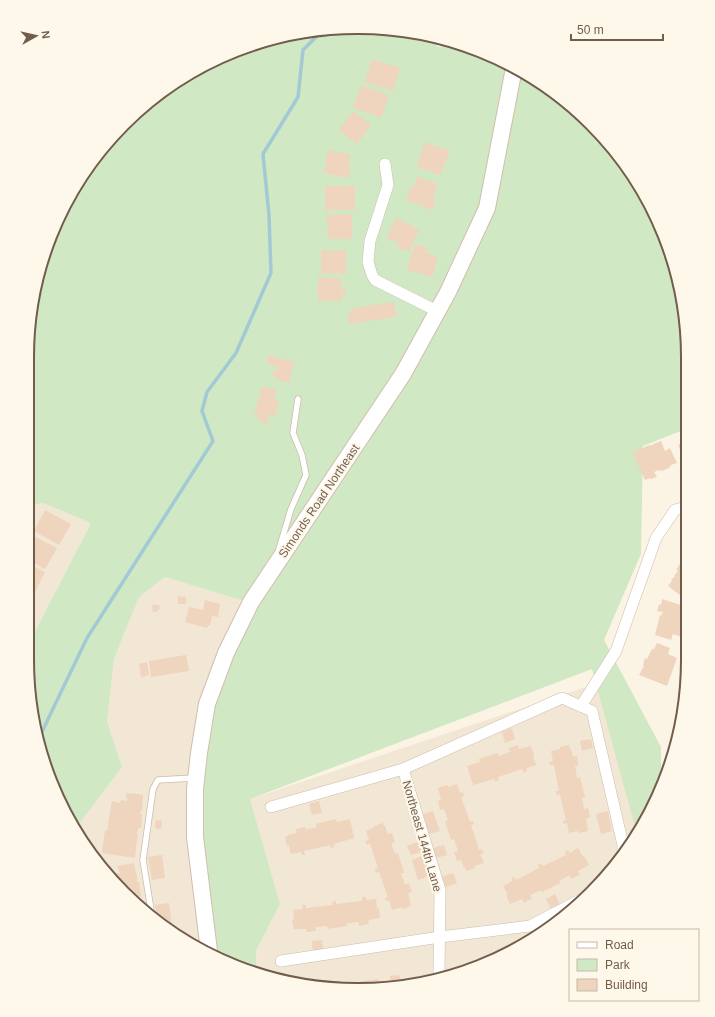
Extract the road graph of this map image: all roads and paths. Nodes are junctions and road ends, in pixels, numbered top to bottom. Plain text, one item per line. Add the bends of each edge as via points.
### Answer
1 (513, 74) edge
2 (385, 164) dead end
3 (437, 311) junction
4 (298, 399) dead end
5 (681, 508) edge
6 (273, 570) junction
7 (581, 706) junction
8 (403, 769) junction
9 (196, 778) junction
10 (271, 807) dead end
11 (623, 843) edge
12 (151, 908) edge
13 (564, 908) edge
14 (440, 937) junction
15 (209, 947) edge
16 (280, 961) dead end
17 (439, 972) edge

1 - 3 main road, Simonds Road Northeast via 487,208
2 - 3 street via 388,185 370,241 368,262 372,275 375,280
3 - 6 main road, Simonds Road Northeast via 403,374
4 - 6 lane via 293,433 306,475 291,509
5 - 7 street via 675,510 656,538 616,651
6 - 9 main road, Simonds Road Northeast via 251,602 226,652 209,697
7 - 8 street via 562,698
7 - 11 street via 592,711
8 - 10 street
8 - 14 street, Northeast 144th Lane via 440,890
9 - 12 lane via 158,780 153,789 143,860
9 - 15 main road, Simonds Road Northeast via 195,837
13 - 14 street via 530,926
14 - 16 street
14 - 17 street, Northeast 144th Lane

